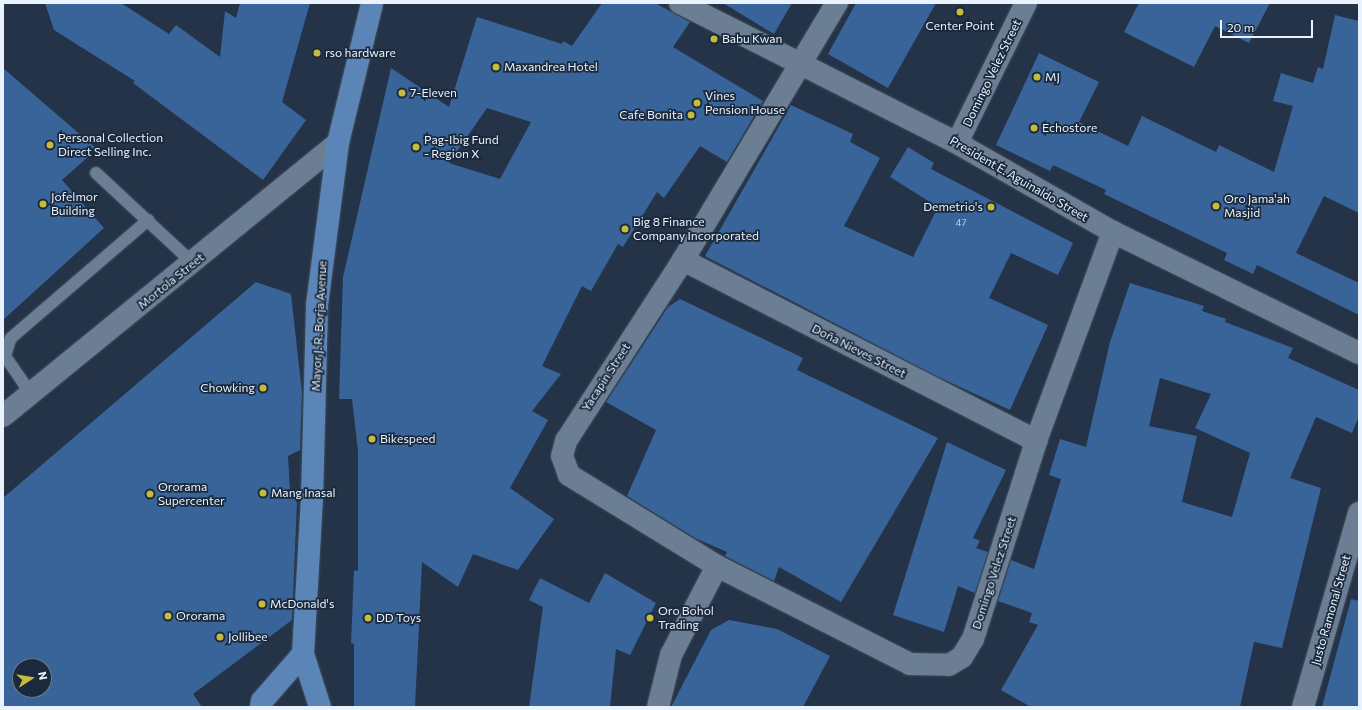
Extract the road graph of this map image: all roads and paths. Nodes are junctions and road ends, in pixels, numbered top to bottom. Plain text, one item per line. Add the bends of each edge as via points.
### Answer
1 (372, 3) edge
2 (680, 3) edge
3 (837, 3) edge
4 (1026, 3) edge
5 (801, 62) junction
6 (338, 143) junction
7 (957, 143) junction
8 (96, 173) dead end
9 (148, 220) junction
10 (1113, 232) junction
11 (683, 260) junction
12 (193, 263) junction
13 (1359, 353) edge
14 (31, 394) junction
15 (3, 416) edge
16 (1036, 441) junction
17 (1359, 513) edge
18 (717, 566) junction
19 (303, 654) junction
20 (262, 707) edge
21 (320, 707) edge
22 (658, 707) edge
23 (1303, 707) edge

1 - 6 main road, Mayor J. R. Borja Avenue
2 - 5 street, President E. Aguinaldo Street
3 - 5 street, Yacapin Street
4 - 7 street, Domingo Velez Street
5 - 7 street, President E. Aguinaldo Street
5 - 11 street, Yacapin Street
6 - 12 street, Mortola Street
6 - 19 main road, Mayor J. R. Borja Avenue via 317,305 312,499
7 - 10 street, President E. Aguinaldo Street
8 - 9 lane
9 - 12 lane
9 - 14 lane via 11,338 5,356
10 - 13 street, President E. Aguinaldo Street
10 - 16 street, Domingo Velez Street
11 - 16 street, Doña Nieves Street
11 - 18 street, Yacapin Street via 573,426 562,456 569,474
12 - 14 street, Mortola Street
14 - 15 street, Mortola Street
16 - 18 street, Domingo Velez Street via 973,639 962,657 949,664 910,664
17 - 23 street, Justo Ramonal Street
18 - 22 street via 671,655
19 - 20 main road via 262,701
19 - 21 main road, Mayor J. R. Borja Avenue

